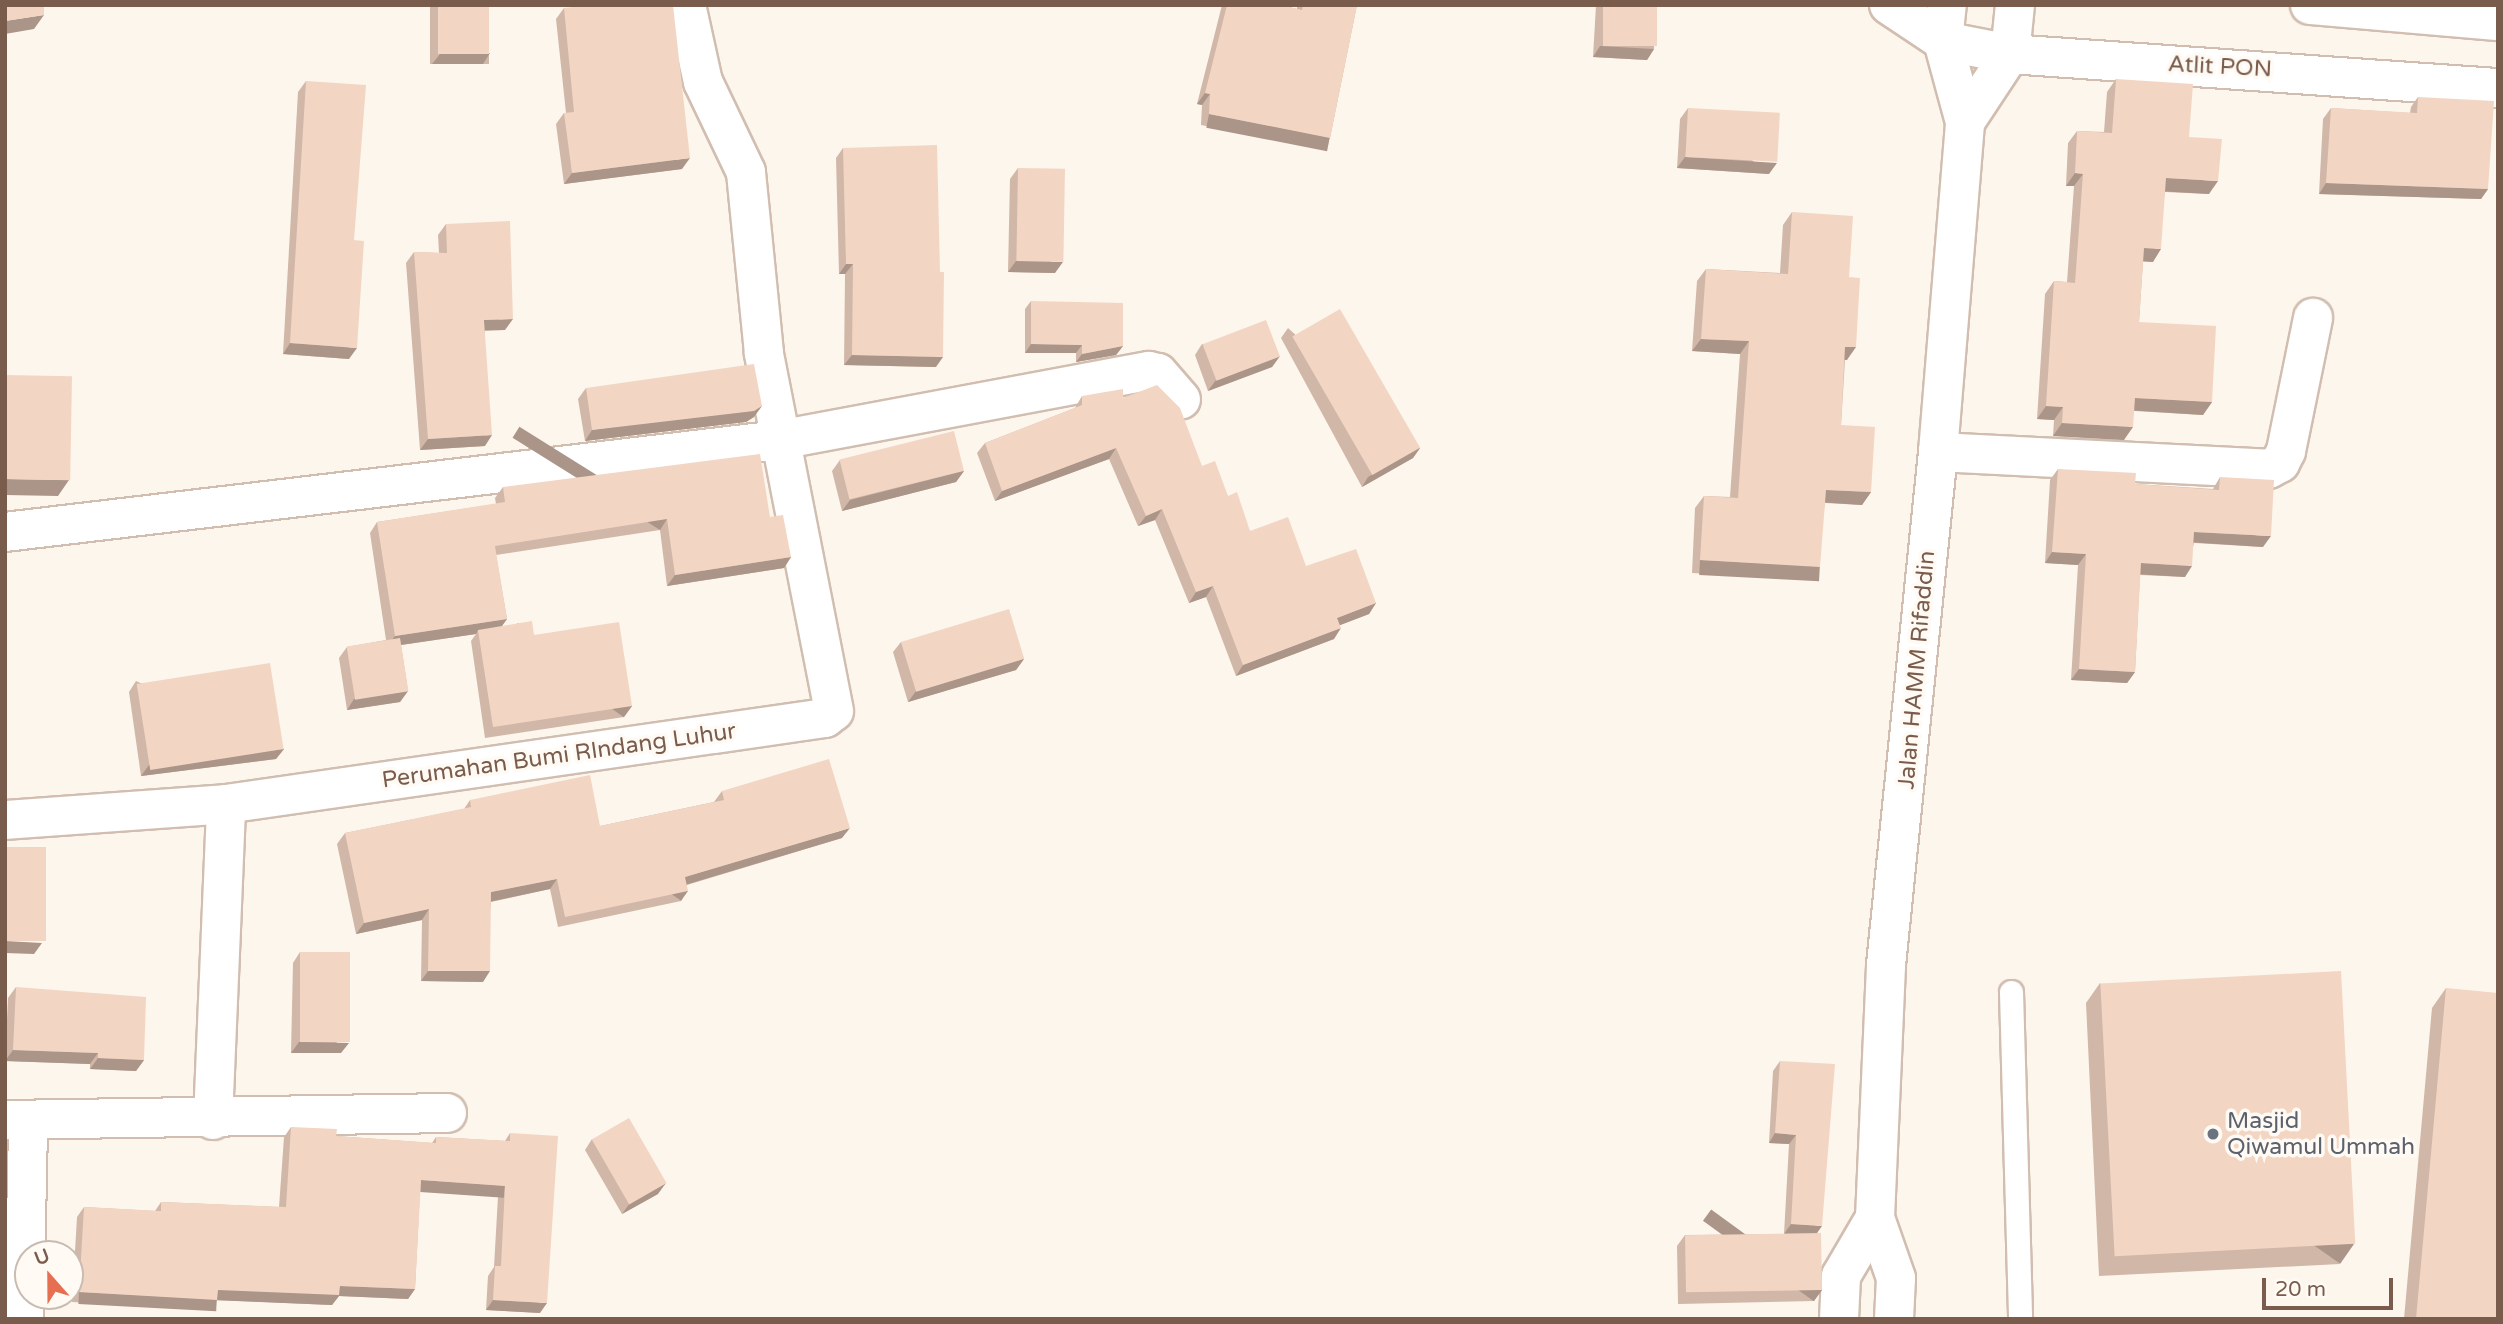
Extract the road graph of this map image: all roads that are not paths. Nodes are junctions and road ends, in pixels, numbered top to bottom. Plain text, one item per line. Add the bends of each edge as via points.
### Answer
1 (686, 5) edge
2 (1889, 5) edge
3 (2015, 5) edge
4 (2310, 5) edge
5 (2498, 20) edge
6 (1945, 23) edge
7 (2010, 54) junction
8 (2498, 88) edge
9 (1965, 122) junction
10 (2313, 318) dead end
11 (1181, 399) dead end
12 (779, 440) junction
13 (1938, 452) junction
14 (5, 532) edge
15 (226, 804) junction
16 (5, 820) edge
17 (2011, 992) dead end
18 (447, 1113) dead end
19 (16, 1120) edge
20 (214, 1120) junction
21 (1875, 1218) junction
22 (24, 1319) edge
23 (1839, 1319) edge
24 (1894, 1319) edge
25 (2020, 1319) edge

1 - 12 street via 703,82 746,172 763,344
2 - 6 street
3 - 7 street
4 - 5 street
6 - 7 street, Atlit PON
6 - 9 street, Jalan HAMM Rifaddin
7 - 8 street, Atlit PON
7 - 9 street, Jalan HAMM Rifaddin
9 - 13 street, Jalan HAMM Rifaddin
10 - 13 street via 2286,451 2280,463 2269,469
11 - 12 street via 1158,373 1149,371
12 - 14 street
12 - 15 street, Perumahan Bumi RIndang Luhur via 835,703 828,716
13 - 21 street, Jalan HAMM Rifaddin via 1886,965
15 - 16 street, Perumahan Bumi RIndang Luhur
15 - 20 street
17 - 25 lane
18 - 20 street
19 - 20 street
19 - 22 street
21 - 23 street, Jalan HAMM Rifaddin via 1841,1276
21 - 24 street, Jalan HAMM Rifaddin via 1896,1278

